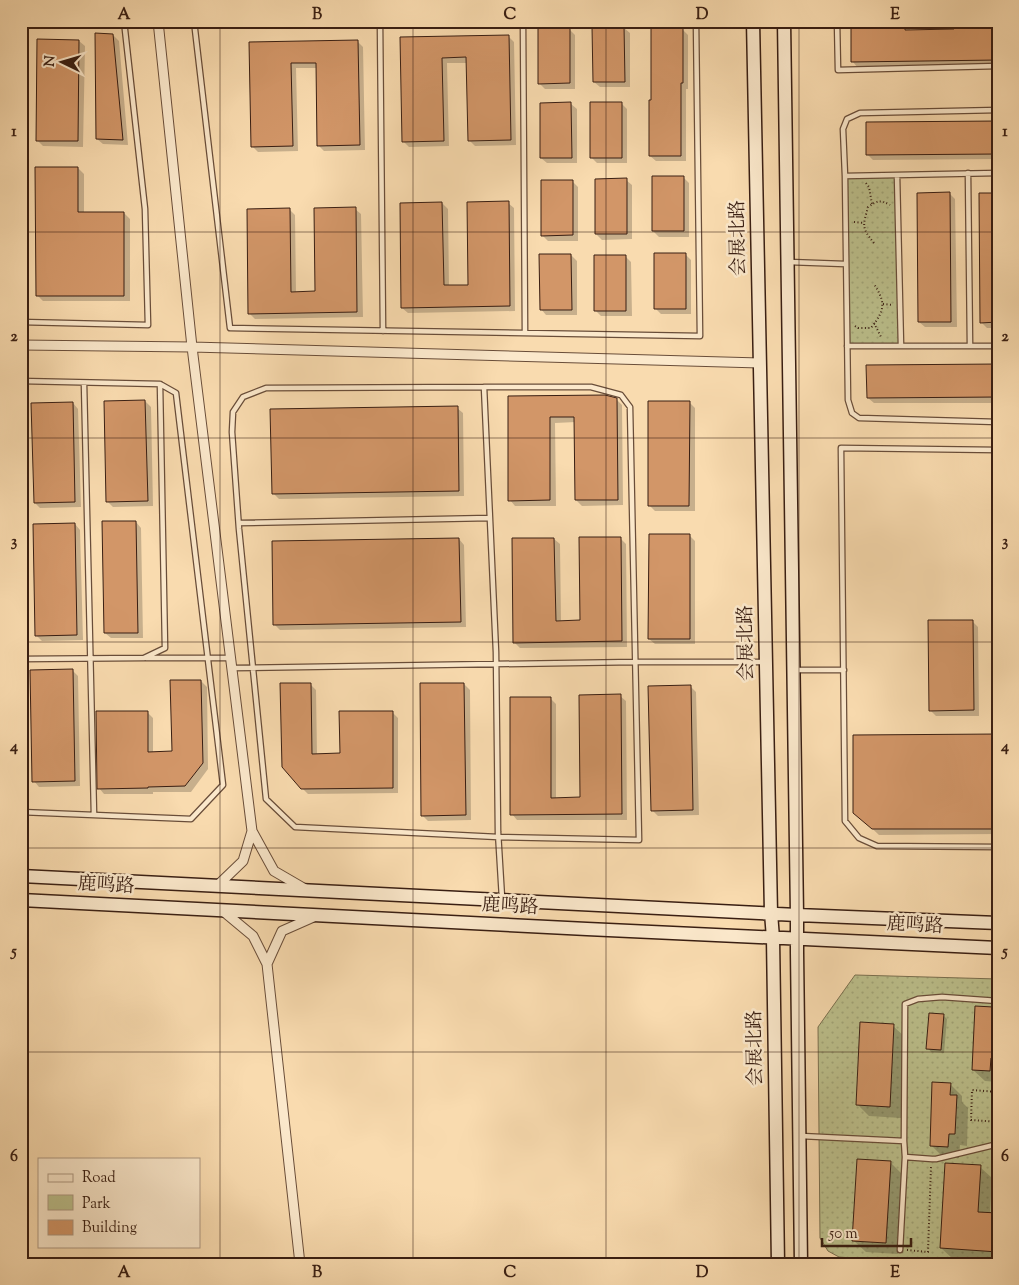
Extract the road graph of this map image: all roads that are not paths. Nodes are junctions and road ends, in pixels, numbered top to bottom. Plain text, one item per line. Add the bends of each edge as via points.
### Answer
1 (124, 21) edge
2 (158, 21) edge
3 (194, 21) edge
4 (380, 21) edge
5 (523, 21) edge
6 (696, 21) edge
7 (753, 21) edge
8 (784, 21) edge
9 (837, 21) edge
10 (998, 66) edge
11 (998, 110) edge
12 (998, 173) edge
13 (968, 174) junction
14 (897, 175) junction
15 (844, 176) junction
16 (788, 262) junction
17 (845, 264) junction
18 (21, 322) edge
19 (383, 330) junction
20 (525, 333) junction
21 (21, 345) edge
22 (847, 346) junction
23 (900, 346) junction
24 (970, 346) junction
25 (998, 346) edge
26 (192, 347) junction
27 (760, 363) junction
28 (21, 381) edge
29 (84, 383) junction
30 (160, 384) junction
31 (484, 387) junction
32 (998, 422) edge
33 (998, 450) edge
34 (490, 518) junction
35 (239, 523) junction
36 (91, 658) junction
37 (144, 658) junction
38 (208, 658) junction
39 (21, 659) edge
40 (635, 662) junction
41 (766, 662) junction
42 (231, 663) junction
43 (496, 664) junction
44 (253, 668) junction
45 (794, 670) junction
46 (844, 670) junction
47 (21, 812) edge
48 (94, 815) junction
49 (252, 831) junction
50 (498, 837) junction
51 (998, 847) edge
52 (21, 876) edge
53 (217, 886) junction
54 (308, 890) junction
55 (21, 900) edge
56 (502, 900) junction
57 (223, 911) junction
58 (771, 913) junction
59 (797, 914) junction
60 (316, 915) junction
61 (998, 923) edge
62 (773, 938) junction
63 (797, 939) junction
64 (998, 948) edge
65 (268, 964) junction
66 (998, 1001) edge
67 (799, 1136) junction
68 (904, 1141) junction
69 (998, 1146) edge
70 (905, 1157) junction
71 (900, 1250) road end
72 (300, 1264) edge
73 (778, 1264) edge
74 (801, 1264) edge

1 - 18 lane via 145,209 148,325
2 - 26 street
3 - 19 lane via 230,328
4 - 19 lane
5 - 20 lane
6 - 20 lane via 700,336
7 - 27 main road, 会展北路
8 - 16 main road
9 - 10 lane via 838,70
11 - 15 lane via 860,112 847,119 843,129
12 - 13 lane
13 - 14 lane
13 - 24 lane
14 - 15 lane
14 - 23 lane
15 - 17 lane
16 - 17 lane
16 - 45 main road
17 - 22 lane
19 - 20 lane
21 - 26 street
22 - 23 lane
22 - 32 lane via 848,400 852,413 859,418
23 - 24 lane
24 - 25 lane
26 - 27 street
26 - 42 street
27 - 41 main road, 会展北路
28 - 29 lane
29 - 30 lane
29 - 36 lane
30 - 37 lane via 165,648
30 - 38 lane via 176,393
31 - 34 lane
31 - 35 lane via 266,388 243,397 233,412 232,432
31 - 40 lane via 591,387 621,394 630,407
33 - 46 lane via 841,448
34 - 35 lane
34 - 43 lane
35 - 44 lane
36 - 37 lane
36 - 39 lane
36 - 48 lane
37 - 38 lane
38 - 42 lane
38 - 48 lane via 223,785 191,819
40 - 41 lane
40 - 43 lane
40 - 50 lane via 638,840
41 - 58 main road, 会展北路
42 - 44 lane
42 - 49 street
43 - 44 lane
43 - 50 lane
44 - 50 lane via 266,799 295,827
45 - 46 lane
45 - 59 main road
46 - 51 lane via 845,821 859,838 877,846
47 - 48 lane
49 - 53 street via 243,861
49 - 54 street via 274,871
50 - 56 lane
52 - 53 main road, 鹿鸣路
53 - 54 main road, 鹿鸣路
54 - 56 main road, 鹿鸣路
55 - 57 main road, 鹿鸣路
56 - 58 main road, 鹿鸣路
57 - 60 main road, 鹿鸣路
57 - 65 street via 253,936
58 - 59 main road, 鹿鸣路
58 - 62 main road, 会展北路
59 - 61 main road, 鹿鸣路
59 - 63 main road
60 - 62 main road, 鹿鸣路
60 - 65 street via 282,932
62 - 63 main road, 鹿鸣路
62 - 73 main road, 会展北路
63 - 64 main road, 鹿鸣路
63 - 67 main road
65 - 72 street
66 - 68 lane via 942,997 905,1004
67 - 68 lane
67 - 74 main road
68 - 70 lane
69 - 70 lane via 936,1159
70 - 71 lane

